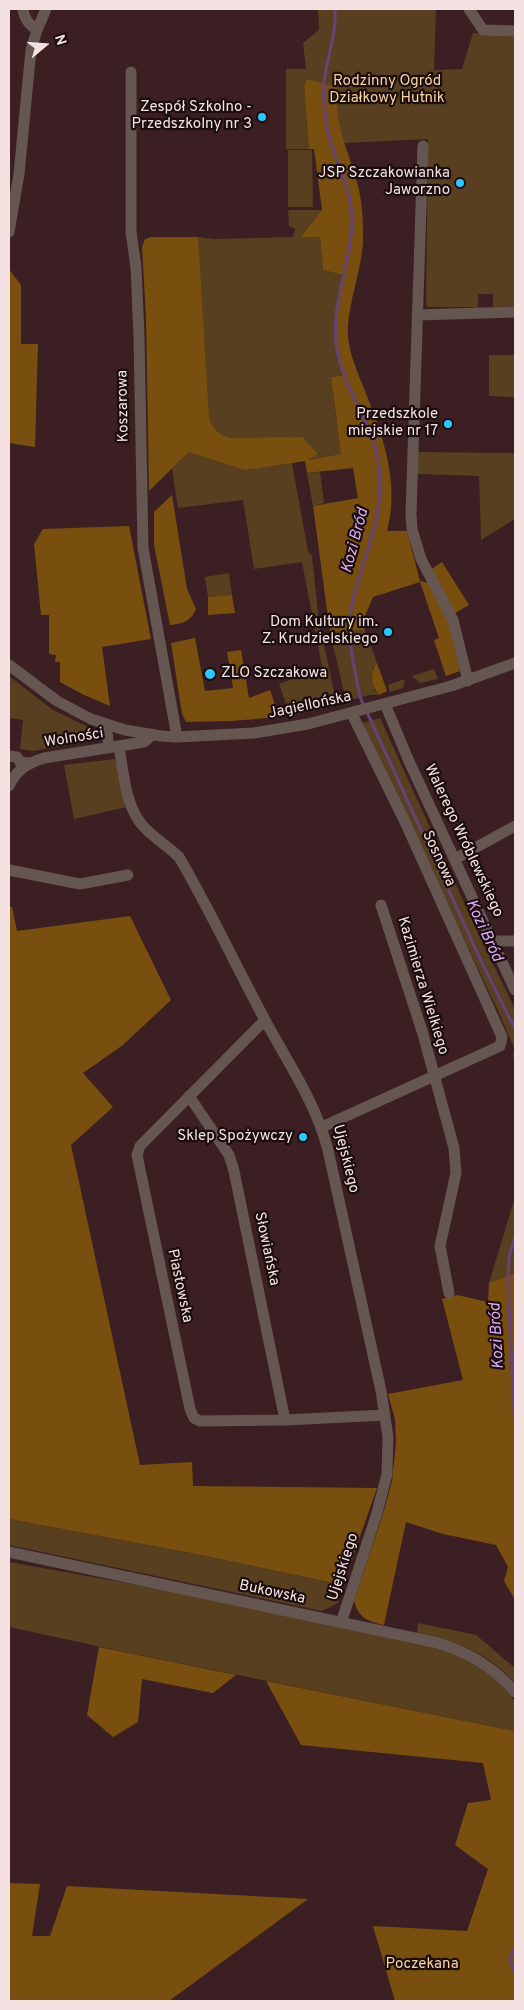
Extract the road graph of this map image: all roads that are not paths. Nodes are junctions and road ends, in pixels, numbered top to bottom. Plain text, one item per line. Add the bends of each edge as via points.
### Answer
1 (23, 9) edge
2 (46, 9) edge
3 (469, 9) edge
4 (37, 30) junction
5 (515, 31) edge
6 (131, 72) dead end
7 (423, 146) dead end
8 (9, 232) edge
9 (515, 312) edge
10 (417, 315) junction
11 (9, 665) edge
12 (514, 667) edge
13 (468, 680) junction
14 (384, 705) junction
15 (354, 713) junction
16 (106, 725) junction
17 (152, 735) junction
18 (177, 737) junction
19 (114, 748) junction
20 (9, 756) edge
21 (29, 763) junction
22 (9, 786) edge
23 (515, 826) edge
24 (455, 859) junction
25 (9, 870) edge
26 (128, 874) dead end
27 (381, 905) dead end
28 (493, 941) junction
29 (515, 941) edge
30 (515, 990) edge
31 (265, 1020) junction
32 (500, 1046) joint
33 (434, 1077) junction
34 (189, 1096) junction
35 (322, 1127) junction
36 (449, 1293) dead end
37 (385, 1414) junction
38 (285, 1420) junction
39 (9, 1552) edge
40 (341, 1623) junction
41 (515, 1692) edge

1 - 4 street via 23,14
2 - 4 street
3 - 5 street via 483,30
4 - 8 street via 31,50 19,174
6 - 18 street, Koszarowa via 131,232 136,268 143,548
7 - 10 street
9 - 10 street
10 - 13 street via 412,529 421,559 454,620
11 - 16 street, Jagiellońska via 57,701
12 - 13 street, Jagiellońska
13 - 14 street, Jagiellońska
14 - 15 street, Jagiellońska
14 - 24 street, Walerego Wróblewskiego
15 - 18 street, Jagiellońska via 254,733
15 - 32 street, Sosnowa via 470,964 502,1037
16 - 17 street, Jagiellońska
16 - 19 street, Ujejskiego
17 - 18 street, Jagiellońska
17 - 19 street, Wolności via 144,742
19 - 21 street, Wolności
19 - 31 street, Ujejskiego via 133,812 149,833 179,857
20 - 21 street
21 - 22 street, Wolności
23 - 24 street
24 - 28 street, Walerego Wróblewskiego
25 - 26 street via 80,884
27 - 33 street, Kazimierza Wielkiego
28 - 29 street
28 - 30 street, Walerego Wróblewskiego
31 - 34 street, Piastowska
31 - 35 street, Ujejskiego
32 - 33 street, Kazimierza Wielkiego
33 - 35 street, Kazimierza Wielkiego
33 - 36 street, Kazimierza Wielkiego via 457,1163 440,1246
34 - 38 street, Słowiańska via 229,1155 234,1171
34 - 38 street, Piastowska via 140,1146 136,1155 190,1409 194,1418 200,1421
35 - 37 street, Ujejskiego
37 - 38 street, Piastowska
37 - 40 street, Ujejskiego via 387,1474
39 - 40 street, Bukowska
40 - 41 street, Bukowska via 438,1643 465,1652 495,1671

